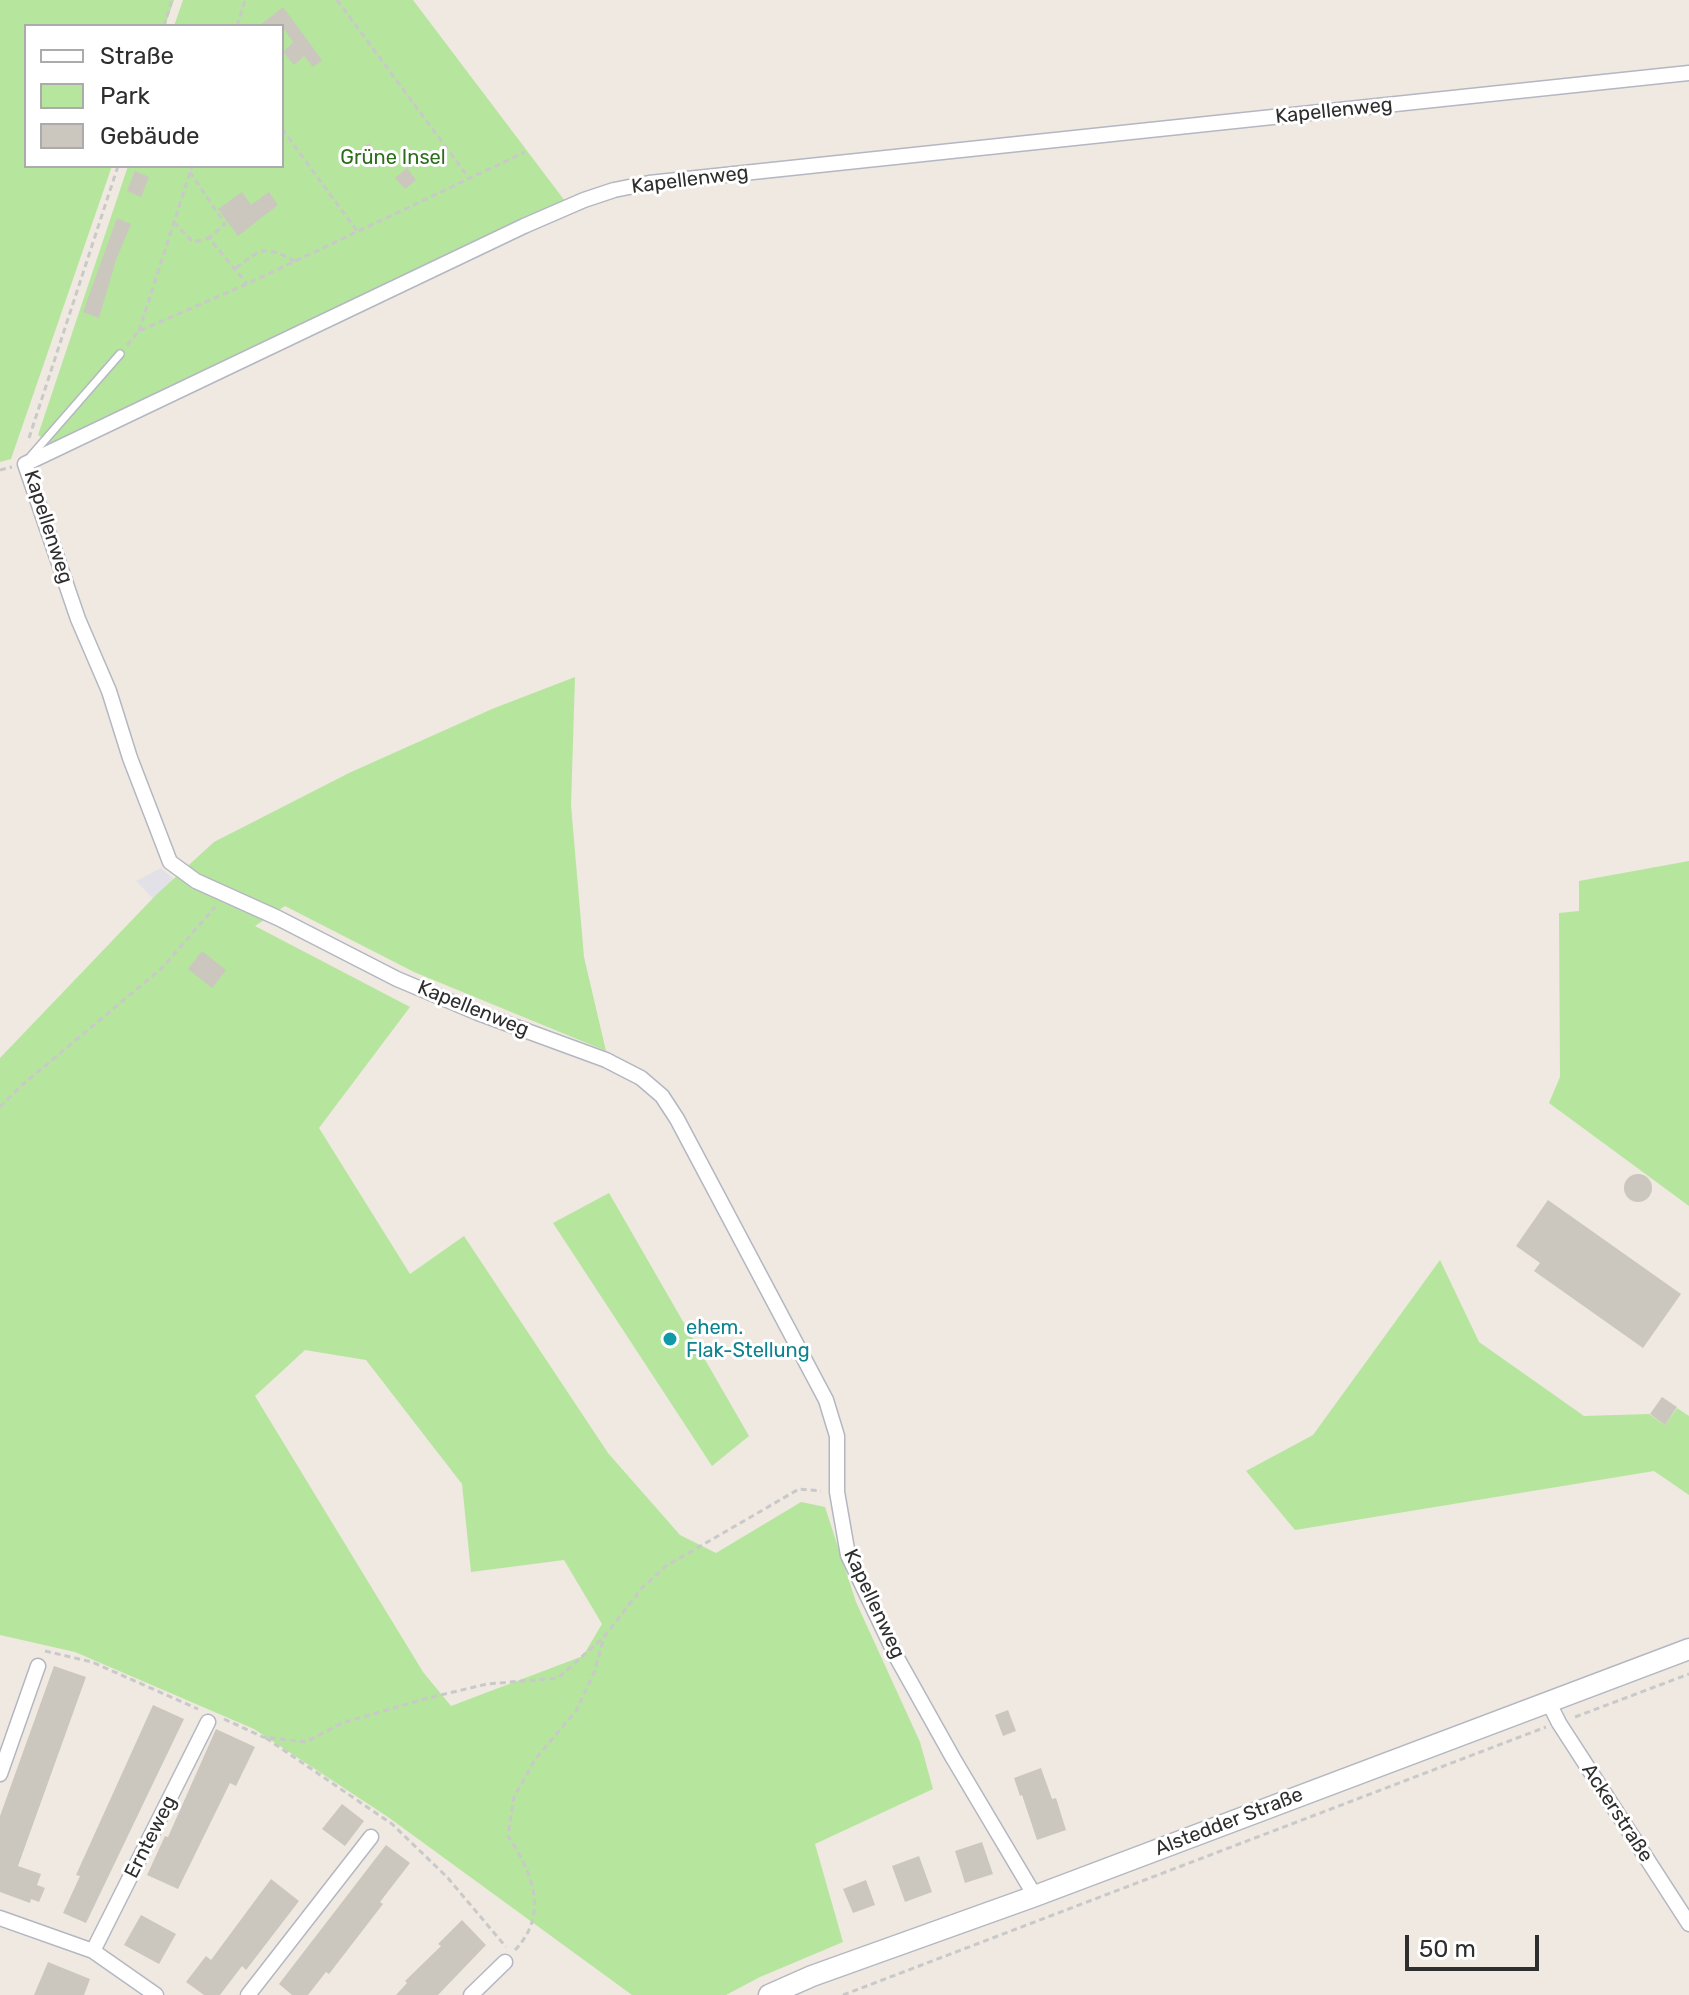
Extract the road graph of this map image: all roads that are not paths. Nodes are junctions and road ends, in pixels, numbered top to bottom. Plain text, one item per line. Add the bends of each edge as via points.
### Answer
1 (1689, 73) edge
2 (120, 354) road end
3 (25, 464) junction
4 (1689, 1649) edge
5 (38, 1666) road end
6 (1548, 1701) junction
7 (210, 1717) road end
8 (0, 1774) edge
9 (371, 1837) dead end
10 (1035, 1896) junction
11 (0, 1918) edge
12 (1689, 1924) edge
13 (93, 1951) junction
14 (505, 1962) dead end
15 (156, 1995) edge
16 (248, 1995) edge
17 (471, 1995) edge
18 (769, 1995) edge

1 - 3 street, Kapellenweg via 614,190 524,226
2 - 3 lane
3 - 10 street, Kapellenweg via 170,862 196,881 397,979 606,1060 662,1096 826,1400 837,1436 837,1492 848,1555 871,1605
4 - 6 street, Alstedder Straße
5 - 8 street
6 - 10 street, Alstedder Straße
6 - 12 street, Ackerstraße
7 - 13 street, Ernteweg
9 - 16 street
10 - 18 street, Alstedder Straße
11 - 13 street
13 - 15 street
14 - 17 street

